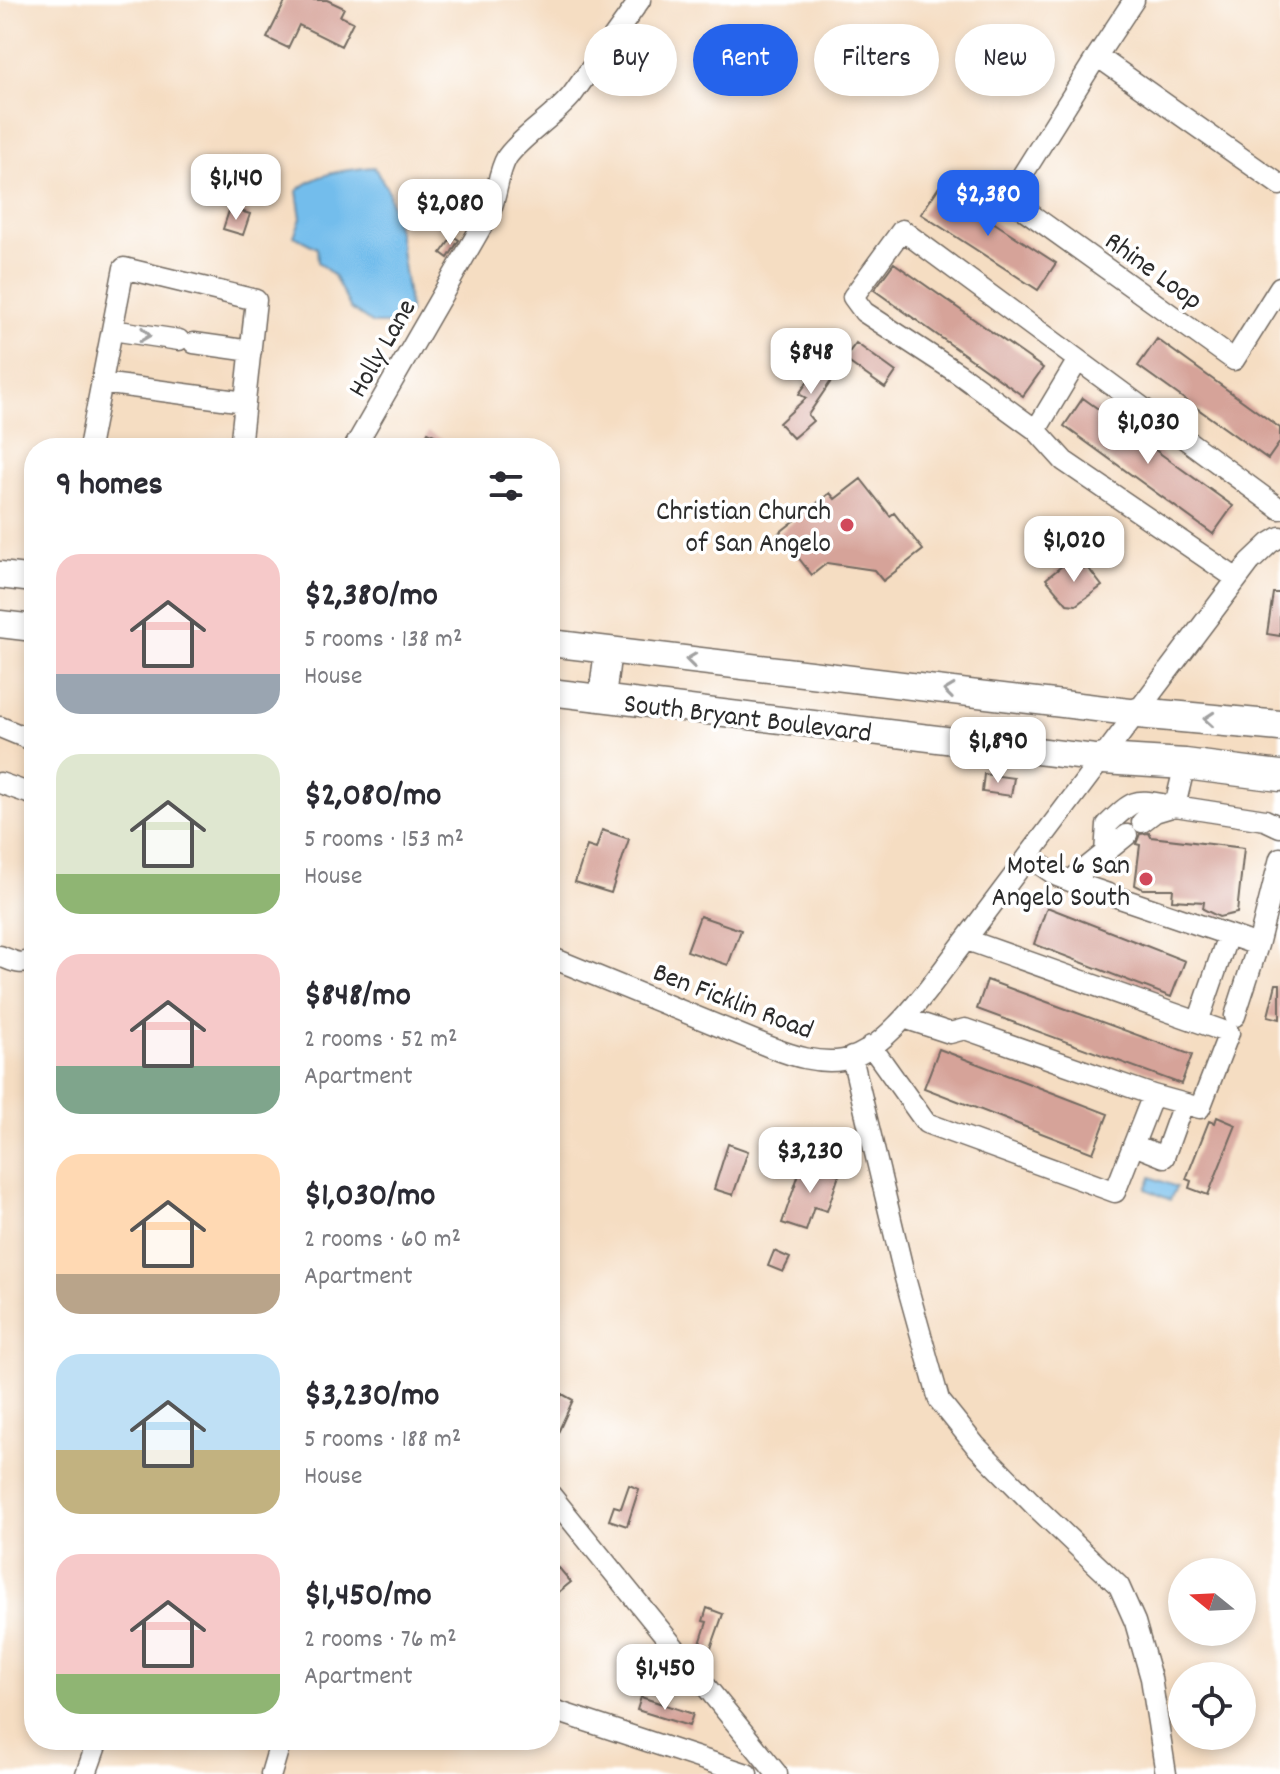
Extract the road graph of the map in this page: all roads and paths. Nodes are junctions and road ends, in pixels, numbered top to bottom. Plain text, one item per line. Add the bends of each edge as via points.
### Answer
1 (640, 0) edge
2 (1134, 0) edge
3 (1097, 56) junction
4 (1280, 185) edge
5 (1280, 287) edge
6 (112, 330) junction
7 (251, 351) junction
8 (1078, 360) junction
9 (102, 383) junction
10 (245, 402) junction
11 (1036, 430) junction
12 (91, 438) edge
13 (241, 438) edge
14 (360, 438) edge
15 (1280, 509) edge
16 (1280, 524) edge
17 (1280, 537) edge
18 (1250, 562) junction
19 (0, 575) edge
20 (24, 578) edge
21 (1237, 579) junction
22 (0, 624) edge
23 (24, 627) edge
24 (560, 644) edge
25 (608, 650) junction
26 (560, 693) edge
27 (602, 698) junction
28 (1138, 713) junction
29 (1280, 726) edge
30 (0, 727) edge
31 (24, 737) edge
32 (1103, 759) junction
33 (1185, 764) junction
34 (1280, 776) edge
35 (0, 783) edge
36 (24, 791) edge
37 (1175, 806) junction
38 (1280, 827) edge
39 (1105, 853) junction
40 (1029, 857) junction
41 (1280, 858) edge
42 (1070, 881) junction
43 (1228, 935) junction
44 (967, 940) junction
45 (1258, 945) junction
46 (0, 956) edge
47 (560, 961) edge
48 (24, 964) edge
49 (1235, 1016) dead end
50 (904, 1018) junction
51 (1198, 1022) junction
52 (871, 1046) junction
53 (852, 1057) junction
54 (1153, 1095) junction
55 (1183, 1104) junction
56 (1134, 1145) junction
57 (560, 1506) edge
58 (560, 1712) edge
59 (94, 1750) edge
60 (278, 1750) edge
61 (86, 1774) edge
62 (271, 1774) edge
63 (747, 1774) edge
64 (777, 1774) edge
65 (1166, 1774) edge

1 - 14 street, Holly Lane via 560,110 507,158 483,224
2 - 3 street, Rhine Loop
3 - 4 street
3 - 5 street, Rhine Loop via 1008,198 1234,360
6 -> 7 street
6 - 7 street via 124,268 256,300
6 - 9 street
7 - 10 street
8 - 11 street
8 - 11 street via 902,230 853,297 864,312
8 - 15 street
9 - 10 street
9 - 12 street
10 - 13 street
11 - 21 street via 1064,461
16 - 18 street
17 - 18 street, Ben Ficklin Road
18 - 21 street, Ben Ficklin Road
19 - 20 main road
21 - 28 street, Ben Ficklin Road
22 - 23 main road
24 - 25 main road, South Bryant Boulevard
25 - 27 main road
28 -> 25 main road, South Bryant Boulevard
26 - 27 main road, South Bryant Boulevard
27 - 32 main road, South Bryant Boulevard
29 -> 28 highway, South Bryant Boulevard
28 - 32 street, Ben Ficklin Road
30 - 31 street
32 - 33 highway, South Bryant Boulevard
32 - 40 street, Ben Ficklin Road
33 - 34 highway, South Bryant Boulevard
33 - 37 street
35 - 36 street
37 - 38 street
37 - 39 street via 1155,812
37 - 39 street via 1139,801 1127,805 1107,825
39 - 42 street
40 - 42 street
40 - 44 street, Ben Ficklin Road
41 - 45 street
42 - 43 street
43 - 45 street
43 - 51 street
44 - 50 street, Ben Ficklin Road
44 - 51 street
45 - 49 street
46 - 48 street
47 - 53 street, Ben Ficklin Road via 784,1053 814,1060
50 - 52 street, Ben Ficklin Road
50 - 54 street via 950,1033 965,1029
51 - 55 street via 1229,1033 1200,1108
52 - 53 street, Ben Ficklin Road
52 - 56 street via 926,1123 1115,1192
53 - 65 street via 939,1400 975,1445 1119,1586 1151,1678
54 - 55 street
54 - 56 street
55 - 56 street via 1164,1157
57 - 64 street
58 - 63 street
59 - 61 street
60 - 62 street

